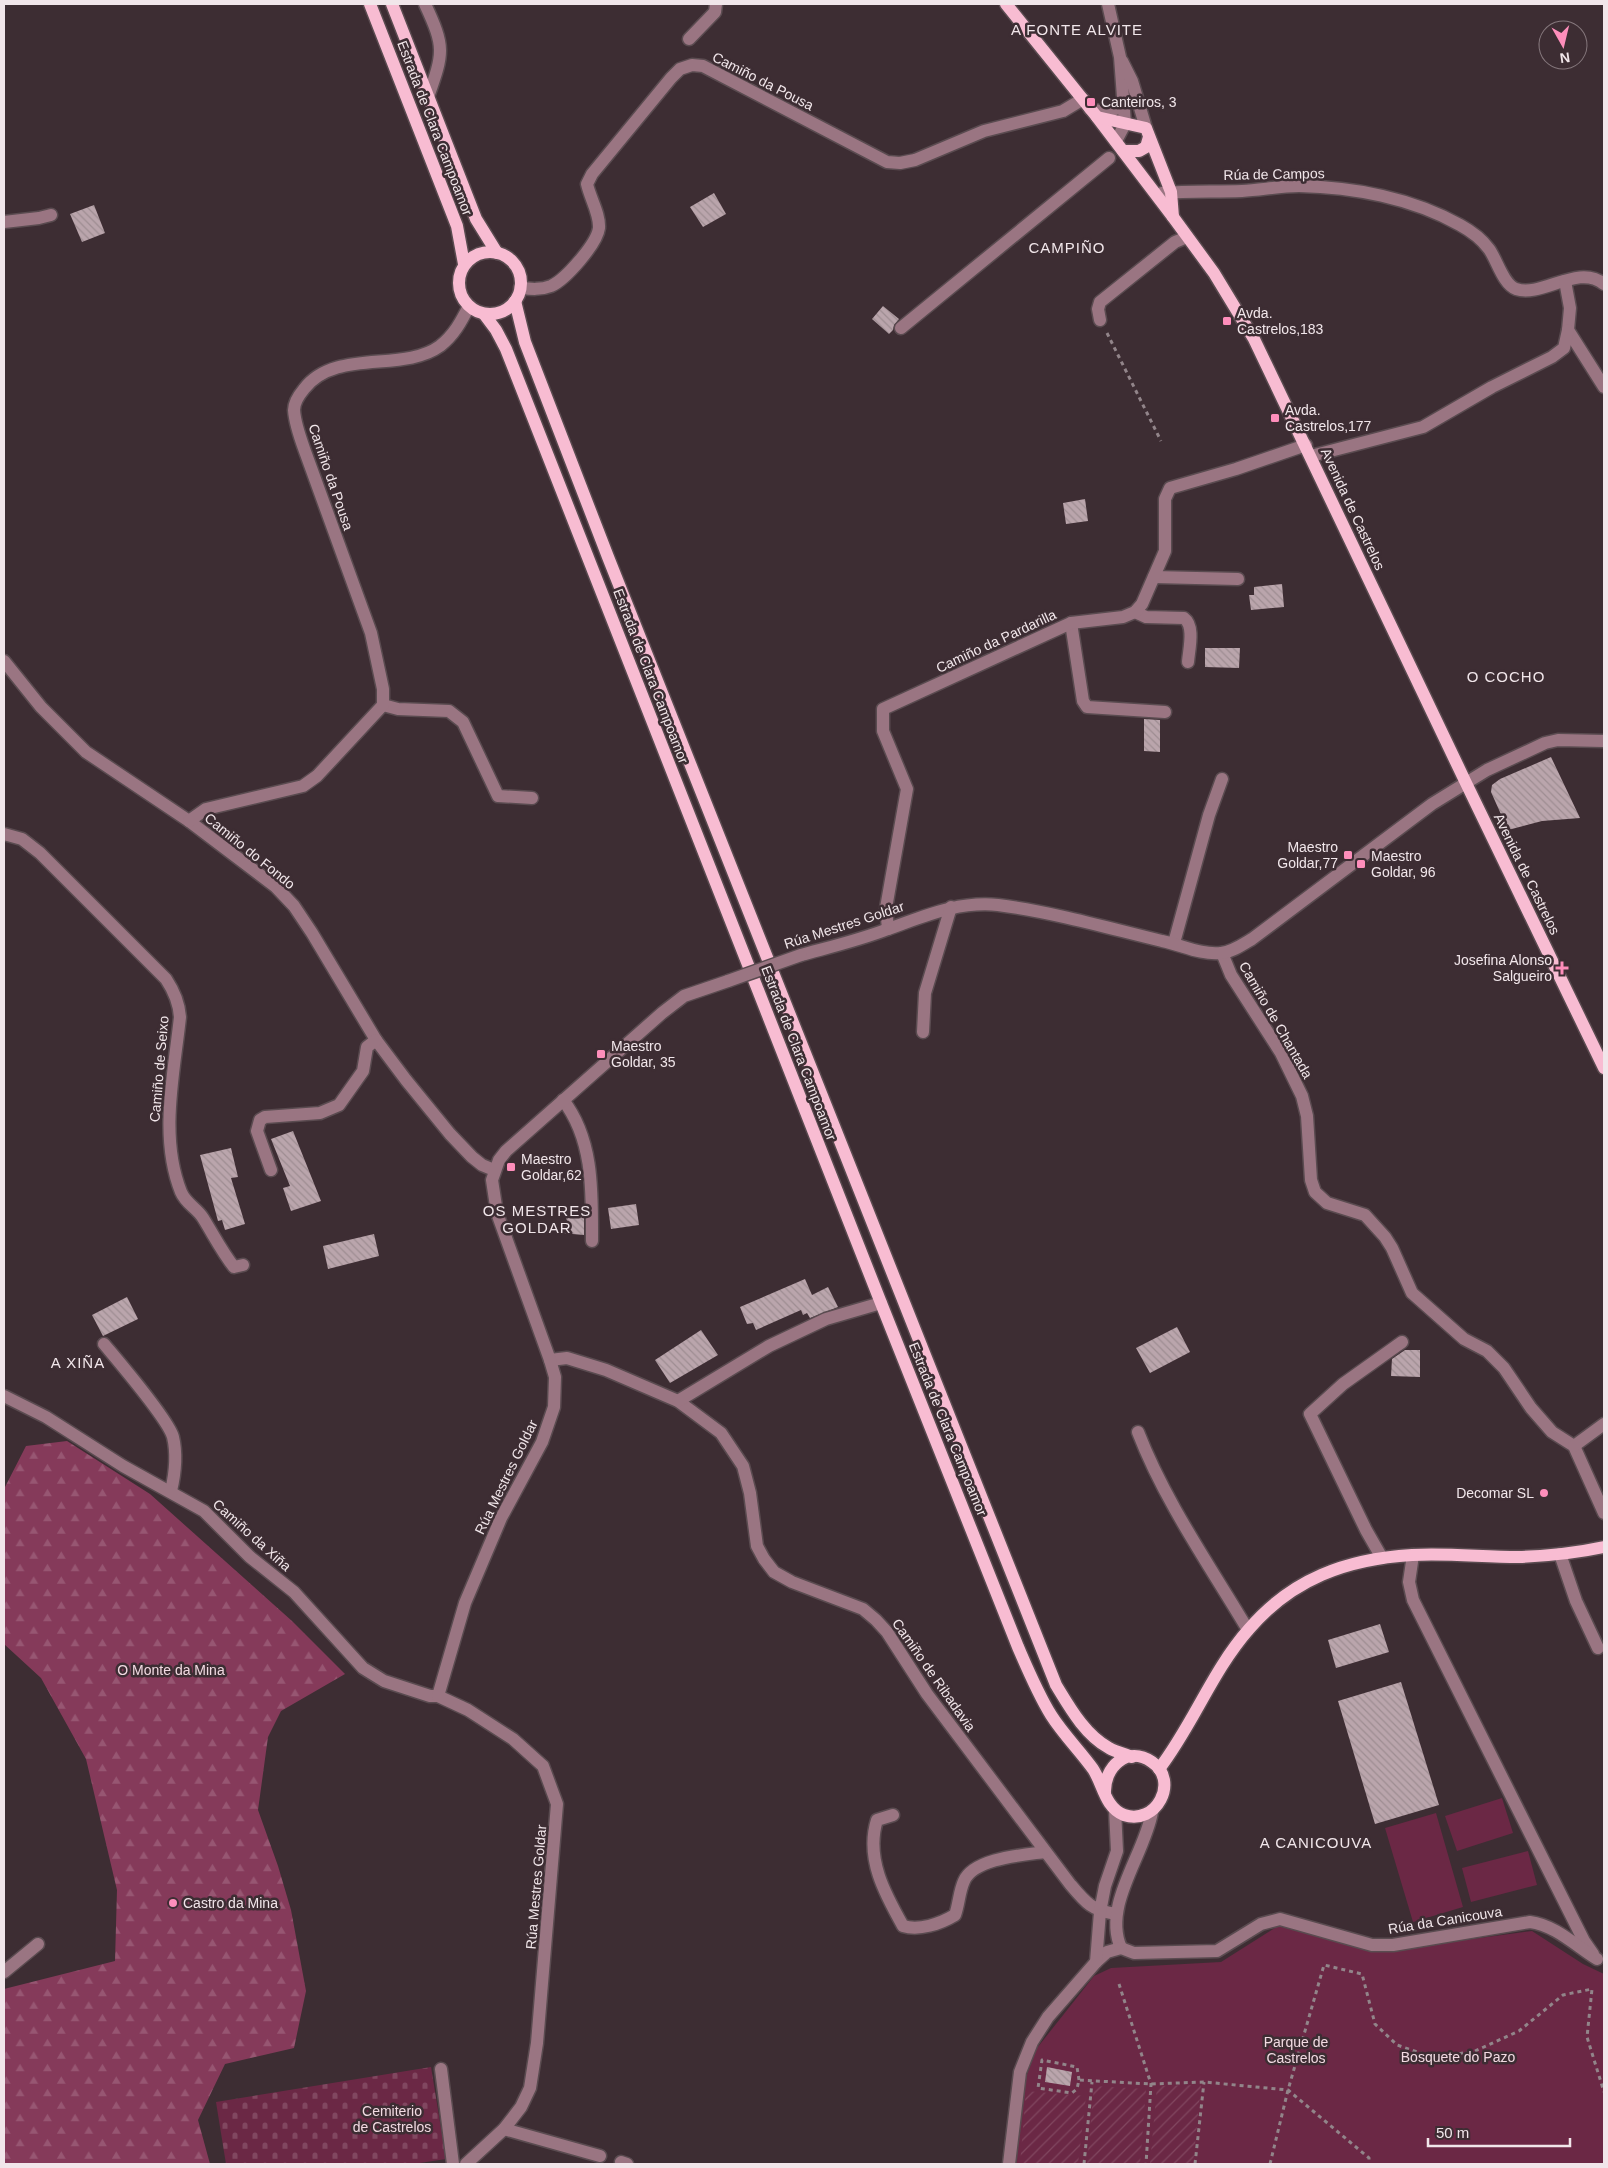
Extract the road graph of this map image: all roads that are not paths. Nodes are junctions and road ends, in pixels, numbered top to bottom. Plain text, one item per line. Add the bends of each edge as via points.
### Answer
1 (370, 4) edge
2 (392, 4) edge
3 (425, 4) edge
4 (716, 4) edge
5 (1006, 4) edge
6 (1108, 4) edge
7 (689, 39) dead end
8 (1120, 57) junction
9 (428, 97) junction
10 (1123, 103) junction
11 (1090, 108) junction
12 (1125, 124) junction
13 (1147, 132) junction
14 (1120, 146) junction
15 (1109, 158) dead end
16 (1171, 192) junction
17 (1155, 193) junction
18 (51, 215) dead end
19 (1174, 217) junction
20 (4, 222) edge
21 (1187, 236) junction
22 (496, 253) junction
23 (464, 264) junction
24 (1565, 281) junction
25 (1604, 284) edge
26 (520, 288) junction
27 (515, 301) junction
28 (469, 306) junction
29 (484, 314) junction
30 (1100, 320) road end
31 (901, 328) dead end
32 (1568, 330) junction
33 (1604, 387) edge
34 (1309, 450) junction
35 (1154, 577) junction
36 (1238, 579) dead end
37 (1135, 612) junction
38 (1071, 623) junction
39 (4, 661) edge
40 (1188, 662) dead end
41 (383, 705) junction
42 (1165, 712) dead end
43 (1604, 741) edge
44 (1222, 779) dead end
45 (1466, 783) junction
46 (532, 798) dead end
47 (189, 821) junction
48 (4, 834) edge
49 (951, 908) junction
50 (888, 929) junction
51 (1174, 943) junction
52 (1222, 954) junction
53 (923, 1032) dead end
54 (376, 1040) junction
55 (1604, 1068) edge
56 (564, 1100) junction
57 (271, 1170) dead end
58 (494, 1170) junction
59 (592, 1241) dead end
60 (243, 1265) dead end
61 (881, 1303) junction
62 (1402, 1342) dead end
63 (104, 1344) dead end
64 (550, 1360) junction
65 (4, 1396) edge
66 (678, 1401) junction
67 (1604, 1424) edge
68 (1138, 1432) dead end
69 (1574, 1446) junction
70 (171, 1491) junction
71 (1604, 1513) edge
72 (1604, 1547) edge
73 (1560, 1554) junction
74 (1413, 1555) junction
75 (1382, 1558) junction
76 (1248, 1630) junction
77 (1598, 1648) dead end
78 (438, 1696) junction
79 (1132, 1756) junction
80 (1159, 1769) junction
81 (1105, 1793) junction
82 (1115, 1810) junction
83 (1152, 1812) junction
84 (893, 1815) dead end
85 (1045, 1852) junction
86 (1100, 1912) junction
87 (1116, 1914) junction
88 (38, 1944) dead end
89 (1121, 1948) junction
90 (1601, 1961) edge
91 (1096, 1962) junction
92 (4, 1972) edge
93 (441, 2069) dead end
94 (504, 2129) junction
95 (600, 2156) dead end
96 (453, 2164) edge
97 (466, 2164) edge
98 (1009, 2164) edge

1 - 23 main road, Estrada de Clara Campoamor via 457,226
2 - 9 main road, Estrada de Clara Campoamor
3 - 9 street via 439,34 441,61
4 - 7 street via 715,12
5 - 11 main road, Avenida de Castrelos
6 - 8 street
8 - 10 street
8 - 13 street via 1132,81
9 - 22 main road, Estrada de Clara Campoamor via 476,219
10 - 11 street via 1116,110 1106,112
10 - 12 street
11 - 12 main road
11 - 14 main road, Avenida de Castrelos
11 - 26 street, Camiño da Pousa via 1063,110 984,131 915,160 887,162 704,66 692,65 671,78 592,174 587,184 599,222 595,240 564,278 551,286
12 - 13 main road
12 - 14 street
13 - 14 main road via 1146,147 1139,152
13 - 16 main road
14 - 17 main road, Avenida de Castrelos
15 - 31 street
16 - 17 street, Rúa de Campos
16 - 19 main road
16 - 24 street, Rúa de Campos via 1298,186 1359,191 1416,206 1477,235 1507,281 1516,289 1530,290
17 - 19 main road, Avenida de Castrelos
18 - 20 street
19 - 21 main road, Avenida de Castrelos
21 - 30 street via 1100,302
21 - 34 main road, Avenida de Castrelos via 1254,339
22 - 23 main road via 479,254
22 - 26 main road, Estrada de Clara Campoamor via 516,266
23 - 28 main road, Estrada de Clara Campoamor via 458,281 463,299
24 - 25 street, Rúa de Campos via 1581,277
24 - 32 street via 1570,308
26 - 27 main road
27 - 29 main road via 501,312
27 - 79 main road, Estrada de Clara Campoamor via 525,342 594,521 1056,1685 1080,1722 1096,1738 1110,1748
28 - 29 main road, Estrada de Clara Campoamor
28 - 41 street, Camiño da Pousa via 456,330 438,347 415,356 337,367 307,384 294,407 297,429 371,633 383,689
29 - 61 main road, Estrada de Clara Campoamor via 510,358
32 - 33 street
32 - 34 street via 1564,348 1552,357 1422,426
34 - 35 street via 1170,488 1165,499 1165,551
34 - 45 main road, Avenida de Castrelos
35 - 36 street
35 - 37 street
37 - 38 street, Camiño da Pardarilla via 1123,617
37 - 40 street via 1146,617 1188,620
38 - 42 street via 1083,701 1087,707
38 - 50 street, Camiño da Pardarilla via 883,710 883,730 907,789 886,908
39 - 47 street, Camiño do Fondo via 41,707 86,752
41 - 46 street via 398,710 449,711 463,722 498,796
41 - 47 street via 317,776 303,786 206,810
43 - 45 street, Rúa Mestres Goldar via 1558,740 1545,743
44 - 51 street
45 - 52 street, Rúa Mestres Goldar via 1432,804 1252,939
45 - 55 main road, Avenida de Castrelos
47 - 54 street, Camiño do Fondo via 276,887 294,906
48 - 60 street, Camiño de Seixo via 22,840 40,854 166,979 175,992 180,1017 169,1131 171,1153 181,1193 200,1213 234,1267
49 - 50 street, Rúa Mestres Goldar
49 - 51 street, Rúa Mestres Goldar via 997,905
49 - 53 street via 925,993
50 - 56 street, Rúa Mestres Goldar, bridge via 684,996
51 - 52 street, Rúa Mestres Goldar via 1200,953
52 - 69 street, Camiño de Chantada via 1231,975 1281,1053 1302,1096 1315,1192 1327,1203 1365,1216 1392,1248 1412,1293 1464,1338 1488,1351 1552,1432
54 - 57 street via 368,1047 363,1071 339,1105 320,1113 260,1120 257,1131
54 - 58 street, Camiño do Fondo via 450,1134 472,1157
56 - 58 street, Rúa Mestres Goldar via 506,1151
56 - 59 street via 578,1120 592,1177
58 - 64 street, Rúa Mestres Goldar via 492,1180 497,1213
61 - 66 street via 826,1319 769,1346
61 - 81 main road, Estrada de Clara Campoamor via 1039,1694 1055,1721 1094,1770
62 - 75 street via 1343,1384 1310,1414
63 - 70 street via 154,1408 172,1437 175,1474
64 - 66 street, Camiño de Ribadavia via 567,1358 606,1370
64 - 78 street, Rúa Mestres Goldar via 555,1393 550,1421 501,1518 465,1603
65 - 70 street, Camiño da Xiña via 46,1417 123,1466
66 - 85 street, Camiño de Ribadavia via 721,1434 743,1466 758,1546 774,1572 863,1610 876,1620
67 - 69 street
68 - 76 street via 1163,1486
69 - 71 street
70 - 78 street, Camiño da Xiña via 204,1511 250,1557 294,1592 363,1668 384,1681
72 - 73 main road
73 - 74 main road
73 - 77 street via 1576,1601
74 - 75 main road
74 - 90 street, Rúa da Canicouva via 1409,1582 1413,1600 1584,1941
75 - 76 main road via 1319,1574 1290,1590
76 - 80 main road
78 - 94 street, Rúa Mestres Goldar via 468,1710 513,1739 543,1766 557,1804 537,2043 530,2088 521,2107
79 - 80 main road, Estrada de Clara Campoamor via 1147,1759
79 - 81 main road via 1113,1765 1106,1778
80 - 83 main road via 1165,1787 1159,1805
81 - 82 main road, Estrada de Clara Campoamor
82 - 83 main road via 1133,1817
82 - 86 street via 1117,1851
83 - 87 street
84 - 85 street via 877,1820 874,1830 878,1878 903,1926 912,1929 944,1922 955,1915 964,1881 971,1872 1005,1858
85 - 86 street, Camiño de Ribadavia via 1082,1898
86 - 87 street
86 - 91 street
87 - 89 street via 1117,1939
88 - 92 street
89 - 90 street, Rúa da Canicouva via 1134,1953 1217,1951 1262,1924 1280,1919 1372,1945 1393,1946 1530,1922 1550,1928
89 - 91 street via 1107,1952
91 - 98 street via 1048,2016 1026,2054 1020,2072
93 - 96 street
94 - 95 street
94 - 97 street, Rúa Mestres Goldar

